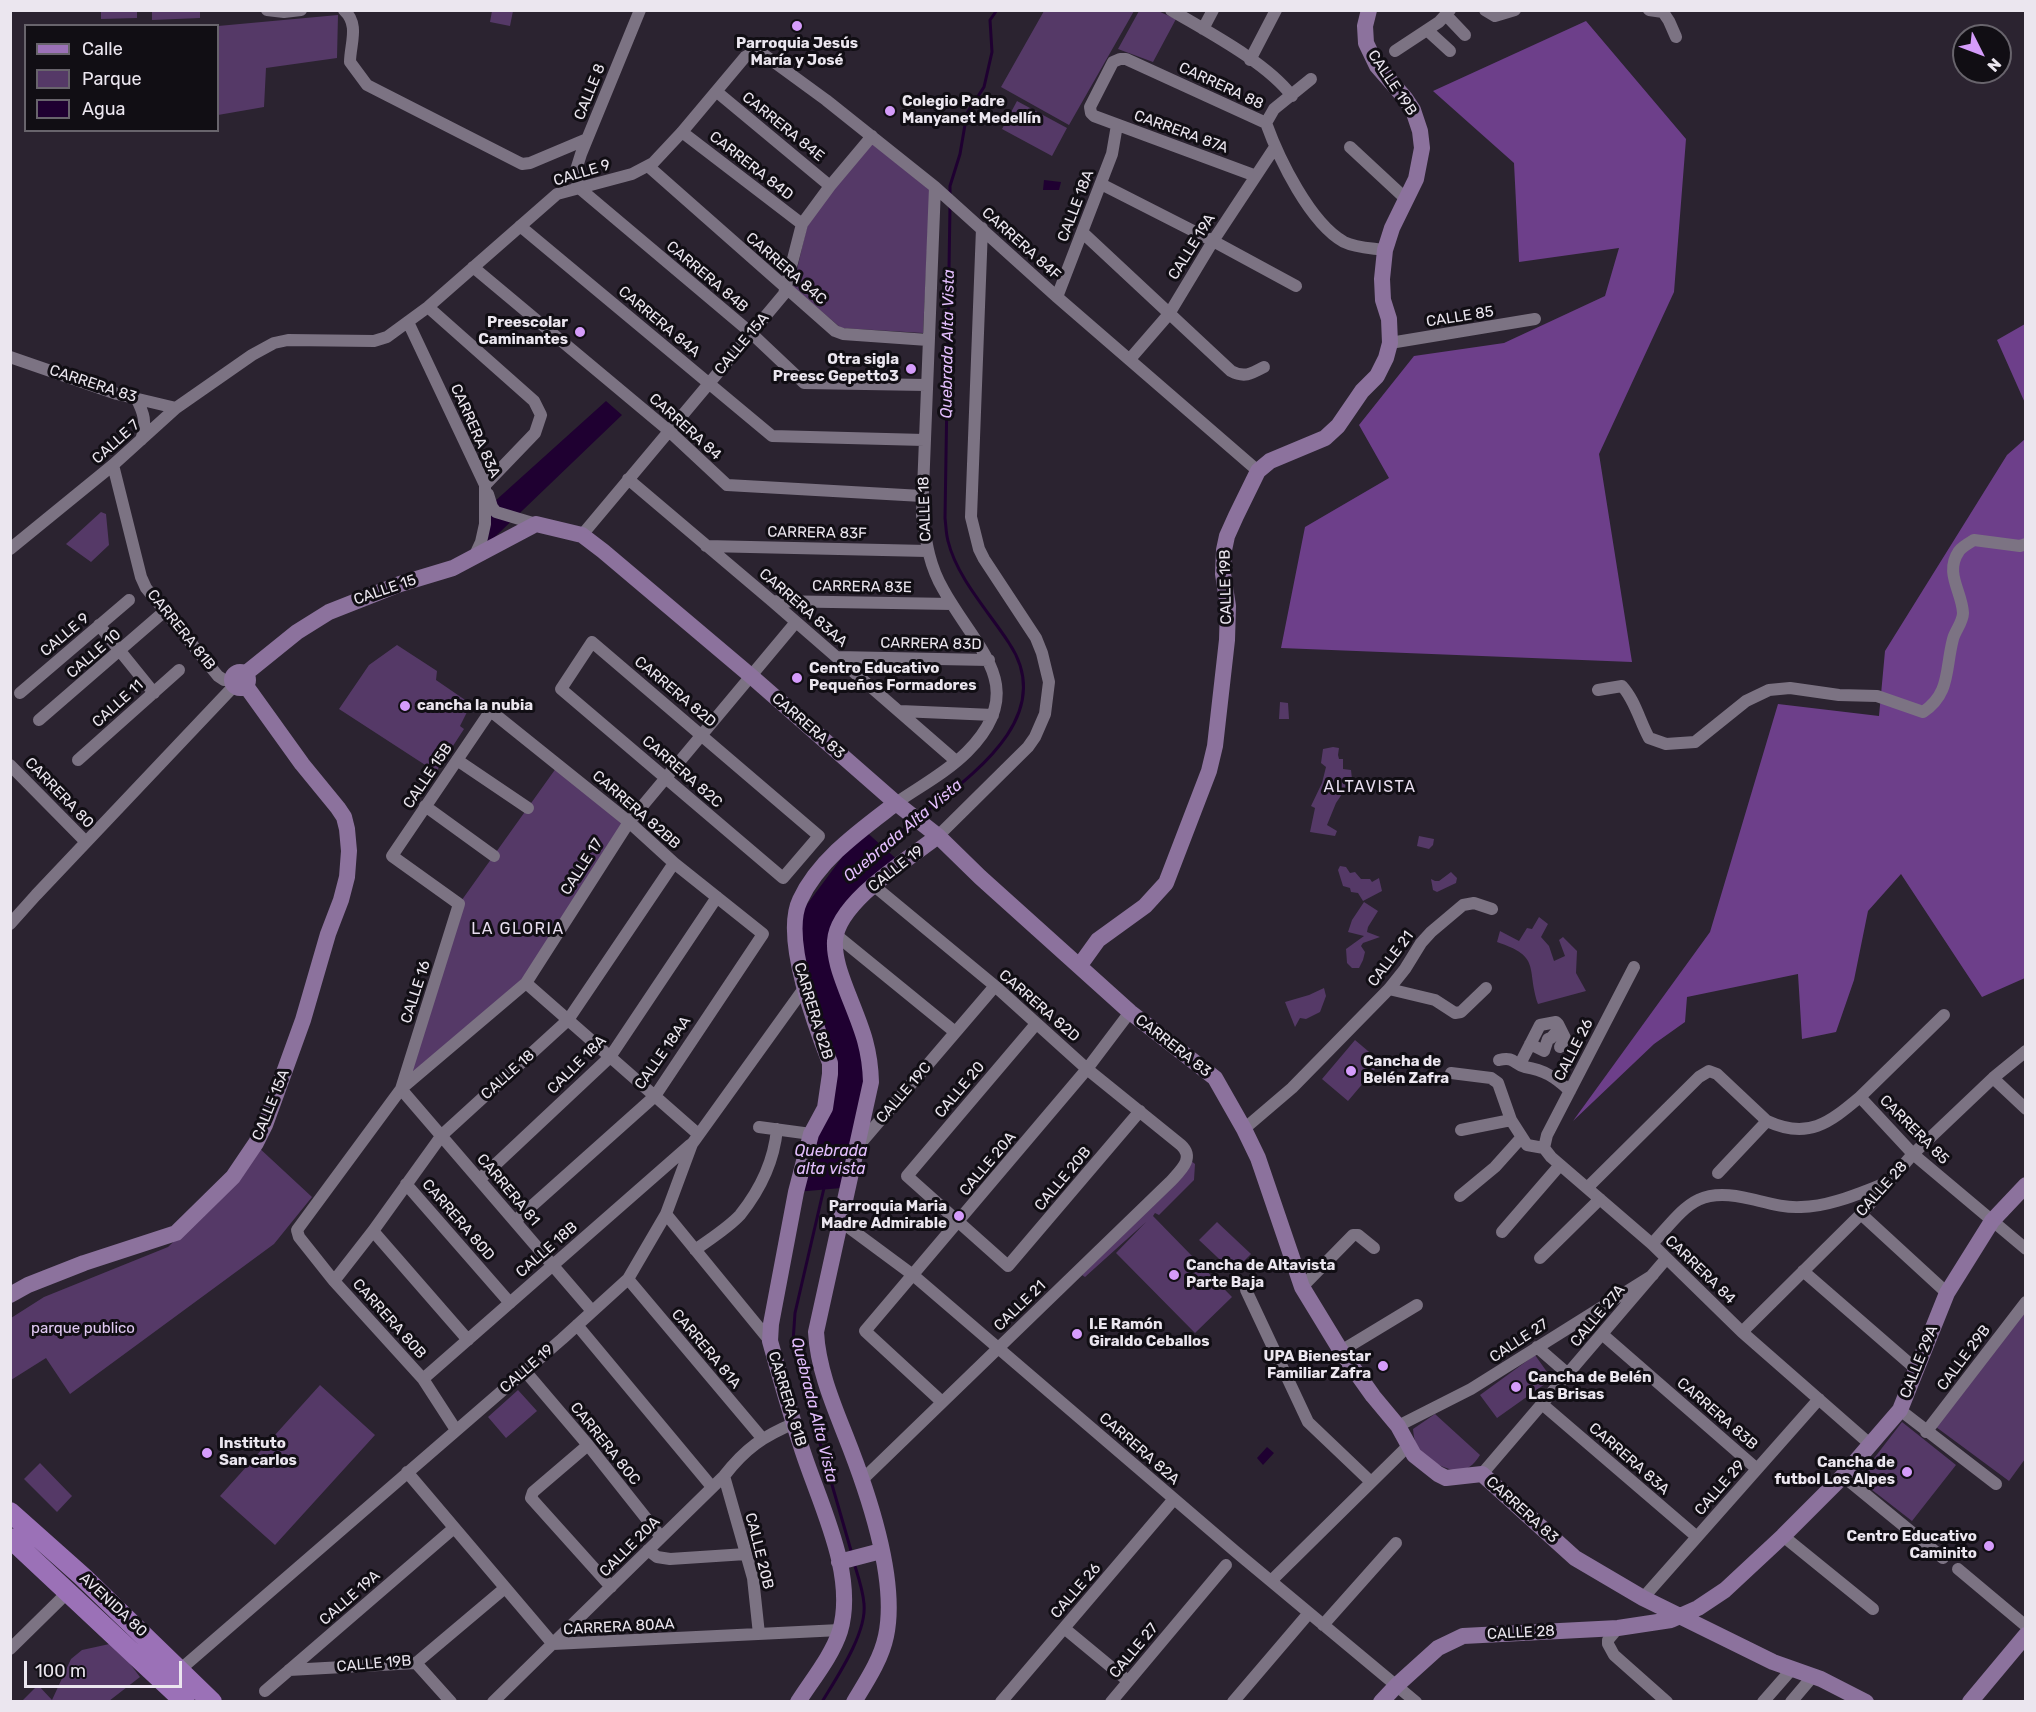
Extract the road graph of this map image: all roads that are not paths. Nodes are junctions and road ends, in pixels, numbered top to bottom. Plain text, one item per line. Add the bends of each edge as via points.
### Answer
1 (267, 10) edge
2 (301, 10) edge
3 (344, 10) edge
4 (640, 10) edge
5 (1171, 10) edge
6 (1213, 10) edge
7 (1276, 10) edge
8 (1369, 10) edge
9 (1485, 10) edge
10 (1515, 10) edge
11 (1649, 10) edge
12 (1449, 12) edge
13 (1203, 29) junction
14 (1428, 30) junction
15 (1465, 35) dead end
16 (1676, 37) dead end
17 (1395, 51) dead end
18 (1450, 51) dead end
19 (754, 52) joint
20 (1250, 60) junction
21 (1311, 79) dead end
22 (717, 92) junction
23 (1292, 96) junction
24 (1096, 117) joint
25 (1266, 123) junction
26 (1117, 125) junction
27 (682, 132) junction
28 (872, 136) junction
29 (587, 139) junction
30 (1275, 147) junction
31 (1350, 147) dead end
32 (648, 166) junction
33 (1256, 176) junction
34 (1101, 184) junction
35 (830, 186) junction
36 (936, 187) junction
37 (578, 188) junction
38 (1406, 199) junction
39 (802, 224) junction
40 (520, 225) junction
41 (982, 228) junction
42 (1082, 232) junction
43 (1213, 241) junction
44 (1385, 250) junction
45 (473, 267) junction
46 (1296, 286) dead end
47 (786, 289) junction
48 (1057, 297) junction
49 (428, 307) junction
50 (1169, 314) junction
51 (1535, 319) dead end
52 (408, 322) junction
53 (750, 332) junction
54 (928, 340) junction
55 (274, 343) joint
56 (1390, 343) junction
57 (10, 357) edge
58 (1130, 359) junction
59 (1264, 367) dead end
60 (709, 382) junction
61 (927, 385) junction
62 (136, 398) junction
63 (176, 408) junction
64 (669, 430) junction
65 (141, 440) junction
66 (924, 440) junction
67 (114, 465) junction
68 (1258, 471) junction
69 (628, 479) junction
70 (485, 484) junction
71 (922, 496) junction
72 (536, 524) junction
73 (582, 535) junction
74 (2025, 544) edge
75 (706, 546) junction
76 (10, 549) edge
77 (927, 550) junction
78 (474, 557) junction
79 (129, 600) dead end
80 (772, 601) junction
81 (952, 604) junction
82 (166, 610) junction
83 (796, 622) junction
84 (99, 625) junction
85 (121, 651) junction
86 (837, 657) junction
87 (989, 660) junction
88 (179, 670) dead end
89 (751, 676) junction
90 (239, 681) junction
91 (561, 689) joint
92 (1598, 690) dead end
93 (21, 693) dead end
94 (154, 693) junction
95 (900, 711) junction
96 (489, 713) joint
97 (993, 715) junction
98 (39, 720) dead end
99 (702, 735) junction
100 (78, 760) dead end
101 (457, 760) junction
102 (956, 761) junction
103 (10, 765) edge
104 (667, 778) junction
105 (425, 806) junction
106 (902, 807) junction
107 (528, 808) dead end
108 (629, 822) junction
109 (938, 836) junction
110 (86, 842) junction
111 (349, 851) joint
112 (494, 855) dead end
113 (674, 863) junction
114 (783, 878) joint
115 (873, 885) junction
116 (717, 897) junction
117 (459, 904) joint
118 (1492, 909) dead end
119 (10, 924) edge
120 (763, 934) joint
121 (836, 935) junction
122 (1080, 965) junction
123 (1634, 967) dead end
124 (526, 982) junction
125 (804, 987) junction
126 (995, 987) junction
127 (1486, 988) dead end
128 (1389, 989) junction
129 (1130, 1012) junction
130 (1944, 1015) dead end
131 (568, 1020) junction
132 (1036, 1024) junction
133 (1560, 1028) junction
134 (955, 1032) junction
135 (1533, 1040) junction
136 (1560, 1047) dead end
137 (2025, 1051) edge
138 (610, 1057) junction
139 (1498, 1060) dead end
140 (1520, 1064) junction
141 (1087, 1069) junction
142 (1451, 1073) dead end
143 (1993, 1078) junction
144 (401, 1089) junction
145 (1569, 1091) junction
146 (655, 1096) junction
147 (1860, 1098) junction
148 (2025, 1109) edge
149 (1140, 1112) junction
150 (1511, 1120) junction
151 (1767, 1121) junction
152 (759, 1127) dead end
153 (1244, 1129) junction
154 (777, 1130) junction
155 (1461, 1130) dead end
156 (811, 1134) junction
157 (442, 1135) junction
158 (1521, 1137) junction
159 (695, 1139) junction
160 (858, 1146) junction
161 (1544, 1148) junction
162 (1185, 1149) joint
163 (1913, 1154) junction
164 (1560, 1166) junction
165 (1718, 1173) dead end
166 (480, 1179) junction
167 (1890, 1182) junction
168 (406, 1184) junction
169 (2025, 1185) edge
170 (1587, 1188) junction
171 (1461, 1196) dead end
172 (1600, 1199) junction
173 (666, 1214) junction
174 (1861, 1214) junction
175 (515, 1221) junction
176 (840, 1221) junction
177 (1992, 1221) junction
178 (959, 1222) junction
179 (297, 1230) joint
180 (373, 1231) junction
181 (1502, 1232) dead end
182 (1652, 1244) junction
183 (1374, 1248) dead end
184 (2025, 1249) edge
185 (695, 1250) junction
186 (1540, 1258) dead end
187 (1666, 1259) junction
188 (553, 1265) junction
189 (1803, 1270) junction
190 (913, 1275) junction
191 (1653, 1275) junction
192 (628, 1278) junction
193 (334, 1281) junction
194 (1302, 1287) junction
195 (1246, 1290) dead end
196 (1947, 1293) junction
197 (10, 1294) edge
198 (2025, 1302) edge
199 (510, 1303) junction
200 (1418, 1305) dead end
201 (592, 1311) junction
202 (577, 1325) junction
203 (1742, 1332) junction
204 (1602, 1334) junction
205 (468, 1340) junction
206 (770, 1341) junction
207 (999, 1347) junction
208 (1537, 1347) junction
209 (1341, 1351) junction
210 (1917, 1370) junction
211 (525, 1371) junction
212 (1568, 1374) junction
213 (423, 1379) junction
214 (1819, 1399) junction
215 (942, 1402) junction
216 (1542, 1404) junction
217 (1900, 1410) junction
218 (795, 1423) junction
219 (1398, 1426) junction
220 (456, 1430) junction
221 (1926, 1432) junction
222 (762, 1438) junction
223 (588, 1445) junction
224 (1871, 1445) junction
225 (1408, 1446) junction
226 (1757, 1469) junction
227 (408, 1472) junction
228 (1482, 1474) junction
229 (724, 1476) junction
230 (1843, 1476) junction
231 (862, 1480) junction
232 (1371, 1482) junction
233 (1996, 1484) dead end
234 (712, 1487) junction
235 (1174, 1499) junction
236 (10, 1512) edge
237 (454, 1528) junction
238 (1784, 1536) junction
239 (661, 1537) junction
240 (1697, 1537) junction
241 (10, 1538) edge
242 (1396, 1543) dead end
243 (878, 1547) junction
244 (648, 1550) junction
245 (746, 1554) junction
246 (841, 1558) junction
247 (1943, 1558) dead end
248 (1226, 1565) dead end
249 (1958, 1569) dead end
250 (1271, 1581) junction
251 (611, 1587) junction
252 (505, 1588) junction
253 (69, 1591) junction
254 (1643, 1598) junction
255 (1873, 1609) dead end
256 (1309, 1613) junction
257 (1683, 1617) junction
258 (1323, 1625) junction
259 (2025, 1626) edge
260 (1064, 1628) junction
261 (1618, 1628) junction
262 (840, 1630) junction
263 (759, 1634) junction
264 (2025, 1635) edge
265 (553, 1644) junction
266 (10, 1649) edge
267 (416, 1663) junction
268 (1792, 1669) junction
269 (180, 1670) junction
270 (289, 1670) junction
271 (1813, 1676) junction
272 (162, 1680) junction
273 (1128, 1681) junction
274 (1397, 1685) junction
275 (266, 1691) dead end
276 (185, 1701) edge
277 (212, 1701) edge
278 (451, 1701) edge
279 (493, 1701) edge
280 (798, 1701) edge
281 (854, 1701) edge
282 (1001, 1701) edge
283 (1111, 1701) edge
284 (1233, 1701) edge
285 (1381, 1701) edge
286 (1416, 1701) edge
287 (1667, 1701) edge
288 (1763, 1701) edge
289 (1791, 1701) edge
290 (1866, 1701) edge
291 (1970, 1701) edge

1 - 2 street
3 - 29 street via 350,15 354,34 350,62 367,85 522,164
4 - 29 street, CALLE 8
5 - 13 street
6 - 13 street
7 - 20 street
8 - 38 street, CALLE 19B via 1366,43 1377,66 1405,98 1420,130 1421,161
9 - 10 street via 1496,16
11 - 16 street via 1663,12
12 - 14 street
12 - 15 street
13 - 20 street
14 - 17 street
14 - 18 street
19 - 22 street, CALLE 9 via 745,57
19 - 28 street, CARRERA 84F via 763,54
20 - 23 street
21 - 23 street
22 - 27 street, CALLE 9
22 - 35 street, CARRERA 84E
23 - 25 street via 1274,109
24 - 25 street, CARRERA 88 via 1090,107 1113,62 1120,58
24 - 26 street, CARRERA 87A
25 - 30 street, CARRERA 88
26 - 33 street, CARRERA 87A
26 - 34 street, CALLE 18A
27 - 32 street, CALLE 9
27 - 39 street, CARRERA 84D
28 - 35 street, CALLE 15A
28 - 36 street, CARRERA 84F
29 - 37 street, CALLE 8 via 576,170
30 - 33 street, CALLE 19A
30 - 44 street, CARRERA 88 via 1303,199 1334,234 1352,245
31 - 38 street
32 - 37 street, CALLE 9
32 - 47 street, CARRERA 84C
33 - 43 street, CALLE 19A
34 - 42 street, CALLE 18A
34 - 43 street
35 - 39 street, CALLE 15A
36 - 41 street, CARRERA 84F
36 - 54 street, CALLE 18
37 - 40 street, CALLE 9 via 557,194
37 - 53 street, CARRERA 84B
38 - 44 street, CALLE 19B
39 - 47 street, CALLE 15A
40 - 45 street, CALLE 9
40 - 60 street, CARRERA 84A
41 - 48 street, CARRERA 84F
41 - 109 street, CALLE 19 via 971,517 984,559 1036,638 1048,682 1044,714 1035,737 1008,769
42 - 48 street, CALLE 18A
42 - 50 street
43 - 46 street
43 - 50 street, CALLE 19A
44 - 56 street, CALLE 19B via 1383,300
45 - 49 street, CALLE 9
45 - 64 street, CARRERA 84
47 - 53 street, CALLE 15A
47 - 54 street, CARRERA 84C via 843,334
48 - 58 street, CARRERA 84F
49 - 52 street, CALLE 9
49 - 70 street via 534,401 541,415 535,433
50 - 58 street, CALLE 19A
50 - 59 street via 1231,371 1248,375
51 - 56 street, CALLE 85
52 - 55 street, CALLE 9 via 381,340
52 - 70 street, CARRERA 83A
53 - 60 street, CALLE 15A
53 - 61 street, CARRERA 84B via 804,383
54 - 61 street, CALLE 18
55 - 63 street, CALLE 7
56 - 68 street, CALLE 19B via 1377,376 1338,426 1325,438 1270,460
57 - 62 street, CARRERA 83
58 - 68 street, CARRERA 84F
60 - 64 street, CALLE 15A
60 - 66 street, CARRERA 84A via 772,436
61 - 66 street, CALLE 18
62 - 63 street, CARRERA 83
62 - 65 street via 145,419
63 - 65 street, CALLE 7
64 - 69 street, CALLE 15A
64 - 71 street, CARRERA 84 via 731,487
65 - 67 street, CALLE 7
66 - 71 street, CALLE 18
67 - 76 street, CALLE 7
67 - 82 street, CARRERA 81B via 141,577
68 - 122 street, CALLE 19B via 1224,550 1227,640 1209,771 1166,882 1144,906 1098,940
69 - 73 street, CALLE 15A
69 - 75 street, CARRERA 83AA
70 - 72 street, CARRERA 83 via 496,512
70 - 78 street, CARRERA 83A via 485,524
71 - 77 street, CALLE 18
72 - 73 street, CARRERA 83
72 - 78 street, CALLE 15
73 - 89 street, CARRERA 83
74 - 92 street via 1974,540 1959,551 1952,574 1963,616 1954,637 1944,688 1935,704 1923,712 1877,696 1790,688 1769,690 1746,701 1695,742 1666,744 1649,738 1622,686
75 - 77 street, CARRERA 83F
75 - 80 street, CARRERA 83AA
77 - 81 street, CALLE 18
78 - 90 street, CALLE 15 via 329,612 297,632
79 - 84 street, CALLE 9
80 - 81 street, CARRERA 83E
80 - 83 street, CARRERA 83AA
81 - 87 street, CALLE 18
82 - 85 street, CALLE 10
82 - 90 street, CARRERA 81B via 218,676
83 - 86 street, CARRERA 83AA
83 - 89 street, CALLE 17
84 - 85 street
84 - 93 street, CALLE 9
85 - 94 street
85 - 98 street, CALLE 10
86 - 87 street, CARRERA 83D
86 - 95 street, CARRERA 83AA
87 - 97 street, CALLE 18 via 998,695
88 - 94 street, CALLE 11
89 - 99 street, CALLE 17
89 - 106 street, CARRERA 83
90 - 110 street, CALLE 15
90 - 111 street, CARRERA 81B via 338,808 347,829
91 - 99 street, CARRERA 82D via 592,642
91 - 104 street, CARRERA 82C
94 - 100 street, CALLE 11
95 - 97 street
95 - 102 street, CARRERA 83AA
96 - 101 street, CALLE 15B
96 - 108 street, CARRERA 82BB
97 - 102 street, CALLE 18 via 983,734
99 - 104 street, CALLE 17
99 - 114 street, CARRERA 82D via 819,836
101 - 105 street, CALLE 15B
101 - 107 street
102 - 106 street, CALLE 18
103 - 110 street, CARRERA 80
104 - 108 street, CALLE 17
104 - 114 street, CARRERA 82C
105 - 112 street
105 - 117 street, CALLE 15B via 392,856
106 - 109 street, CARRERA 83
106 - 125 street, CARRERA 82B via 863,828 828,861 799,902 794,922 795,955
108 - 113 street, CARRERA 82BB
108 - 124 street, CALLE 17
109 - 115 street, CALLE 19
109 - 122 street, CARRERA 83
110 - 119 street, CALLE 15
111 - 197 street, CALLE 15A via 345,885 299,1032 265,1125 233,1177 172,1235 84,1263
113 - 116 street, CARRERA 82BB
113 - 131 street, CALLE 18
115 - 121 street, CALLE 19 via 845,916
115 - 126 street, CARRERA 82D
116 - 120 street, CARRERA 82BB
116 - 138 street, CALLE 18A
117 - 144 street, CALLE 16
118 - 128 street, CALLE 21 via 1474,903 1463,905 1420,943
120 - 146 street, CALLE 18AA
121 - 134 street
121 - 160 street, CALLE 19 via 840,972 864,1030 871,1066
122 - 129 street, CARRERA 83
123 - 145 street, CALLE 26
124 - 131 street
124 - 144 street, CALLE 17
125 - 156 street, CARRERA 82B via 830,1064 825,1108
125 - 159 street, CALLE 19
126 - 132 street, CARRERA 82D
126 - 134 street, CALLE 19C
127 - 128 street via 1455,1013 1435,1000
128 - 153 street, CALLE 21 via 1292,1088
129 - 141 street, CALLE 20A
129 - 153 street, CARRERA 83 via 1215,1078
130 - 147 street
131 - 138 street
131 - 157 street, CALLE 18
132 - 141 street, CARRERA 82D
132 - 178 street, CALLE 20 via 908,1176
133 - 135 street via 1557,1022 1540,1025
133 - 135 street via 1544,1051
133 - 136 street via 1565,1040
134 - 160 street, CALLE 19C
135 - 140 street
137 - 143 street, CALLE 28
138 - 146 street
138 - 166 street, CALLE 18A
139 - 140 street via 1506,1058
140 - 145 street via 1542,1069
141 - 149 street, CARRERA 82D
141 - 178 street, CALLE 20A
142 - 150 street via 1491,1078 1498,1083
143 - 148 street
143 - 163 street, CALLE 28
144 - 157 street, CARRERA 81
144 - 179 street, CALLE 17
145 - 161 street, CALLE 26
146 - 159 street
146 - 175 street, CALLE 18AA
147 - 151 street, CARRERA 85 via 1814,1128 1785,1127
147 - 163 street, CARRERA 85
149 - 162 street, CARRERA 82D
149 - 178 street, CALLE 20B via 1008,1266
150 - 155 street
150 - 158 street
151 - 165 street
151 - 170 street via 1709,1071
152 - 154 street
153 - 194 street, CARRERA 83 via 1258,1158
154 - 156 street
154 - 185 street via 764,1180 739,1216
156 - 206 street via 796,1192
157 - 166 street, CARRERA 81
157 - 168 street, CALLE 18
158 - 161 street, CARRERA 84 via 1527,1144
158 - 171 street via 1495,1167
159 - 173 street, CALLE 19
159 - 188 street, CALLE 18B
160 - 176 street, CALLE 19C
161 - 164 street, CARRERA 84
162 - 207 street, CALLE 21 via 1186,1163 1171,1181
163 - 167 street, CALLE 28
163 - 177 street, CARRERA 85
164 - 170 street, CARRERA 84
164 - 181 street
166 - 175 street, CARRERA 81
167 - 174 street, CALLE 28
167 - 182 street via 1802,1208 1742,1196 1702,1197 1686,1207
168 - 180 street, CALLE 18
168 - 199 street, CARRERA 80D
169 - 177 street, CALLE 29A
170 - 172 street, CARRERA 84
172 - 182 street, CARRERA 84
172 - 186 street
173 - 185 street
173 - 192 street, CALLE 19
174 - 189 street, CALLE 28
174 - 196 street
175 - 188 street, CARRERA 81
176 - 190 street, CARRERA 82A
176 - 231 street, CALLE 19C via 816,1332 835,1408
177 - 184 street, CARRERA 85
177 - 196 street, CALLE 29A
178 - 190 street, CALLE 20A
179 - 193 street, CARRERA 80B via 298,1237
180 - 193 street, CALLE 18
180 - 205 street
182 - 187 street, CARRERA 84
183 - 194 street via 1353,1235
185 - 206 street
187 - 191 street, CALLE 27A
187 - 203 street, CARRERA 84
188 - 199 street, CALLE 18B
188 - 201 street, CARRERA 81
189 - 203 street, CALLE 28
189 - 210 street
190 - 207 street, CARRERA 82A
190 - 215 street, CALLE 20A via 865,1331
191 - 204 street, CALLE 27A
191 - 208 street, CALLE 27
192 - 201 street, CALLE 19
192 - 222 street, CARRERA 81A
193 - 213 street, CARRERA 80B
194 - 209 street, CARRERA 83
195 - 232 street via 1308,1422
196 - 210 street, CALLE 29A
198 - 221 street, CALLE 29B
199 - 205 street, CALLE 18B
200 - 209 street
201 - 202 street, CALLE 19
202 - 211 street, CALLE 19
202 - 234 street
203 - 214 street, CARRERA 84
204 - 212 street, CALLE 27A
204 - 226 street, CARRERA 83B
205 - 213 street, CALLE 18B
206 - 218 street, CARRERA 81B
207 - 215 street, CALLE 21
207 - 235 street, CARRERA 82A
208 - 212 street
208 - 219 street, CALLE 27 via 1471,1389
209 - 219 street, CARRERA 83
210 - 217 street, CALLE 29A
211 - 220 street, CALLE 19
211 - 223 street, CARRERA 80C
212 - 216 street, CALLE 27A
213 - 220 street, CARRERA 80B
214 - 224 street, CARRERA 84
214 - 226 street, CALLE 29
215 - 231 street, CALLE 21
216 - 228 street, CALLE 27A
216 - 240 street, CARRERA 83A
217 - 221 street
217 - 224 street, CALLE 29A
218 - 222 street, CALLE 20A
218 - 246 street, CARRERA 81B
219 - 225 street, CARRERA 83
220 - 227 street, CALLE 19
221 - 233 street
222 - 229 street, CALLE 20A
223 - 239 street, CARRERA 80C
223 - 251 street via 532,1492 531,1498
224 - 230 street, CALLE 29A
225 - 228 street, CARRERA 83 via 1427,1467 1446,1478
225 - 232 street
226 - 240 street, CALLE 29
227 - 237 street, CARRERA 80AA
227 - 269 street, CALLE 19
228 - 254 street, CARRERA 83 via 1575,1558
229 - 234 street, CALLE 20A
229 - 245 street, CALLE 20B
230 - 238 street, CALLE 29A
230 - 247 street
231 - 243 street
232 - 250 street
234 - 239 street, CALLE 20A
235 - 250 street, CARRERA 82A
235 - 260 street, CALLE 26
236 - 269 main road, AVENIDA 80
237 - 252 street, CARRERA 80AA
237 - 270 street, CALLE 19A
238 - 255 street
238 - 257 street, CALLE 29A via 1725,1590
239 - 244 street, CALLE 20A
240 - 254 street, CALLE 29
241 - 253 main road, AVENIDA 80
242 - 258 street
243 - 246 street
243 - 281 street via 889,1609 886,1636
244 - 245 street via 657,1557 670,1559
244 - 251 street, CALLE 20A
245 - 263 street, CALLE 20B via 753,1578
246 - 262 street, CARRERA 81B via 844,1592
248 - 273 street, CALLE 27
249 - 259 street
250 - 256 street, CARRERA 82A
251 - 265 street, CALLE 20A
252 - 265 street, CARRERA 80AA
252 - 267 street, CALLE 19B
253 - 266 street
253 - 272 main road, AVENIDA 80
254 - 257 street, CARRERA 83
256 - 258 street, CARRERA 82A
256 - 284 street
257 - 261 street, CALLE 28
257 - 268 street, CARRERA 83
258 - 274 street, CARRERA 82A
260 - 273 street
260 - 282 street, CALLE 26
261 - 274 street, CALLE 28 via 1463,1636 1438,1648
261 - 287 street via 1608,1640 1614,1655
262 - 263 street, CARRERA 80AA
262 - 280 street
263 - 265 street, CARRERA 80AA
264 - 291 street
265 - 279 street, CALLE 20A
267 - 270 street, CALLE 19B
267 - 278 street
268 - 271 street, CARRERA 83
268 - 288 street
269 - 272 street, CALLE 19
269 - 277 main road, AVENIDA 80
270 - 275 street, CALLE 19A
271 - 289 street
271 - 290 street, CARRERA 83
272 - 276 main road, AVENIDA 80
273 - 283 street, CALLE 27
274 - 285 street, CALLE 28
274 - 286 street, CARRERA 82A

